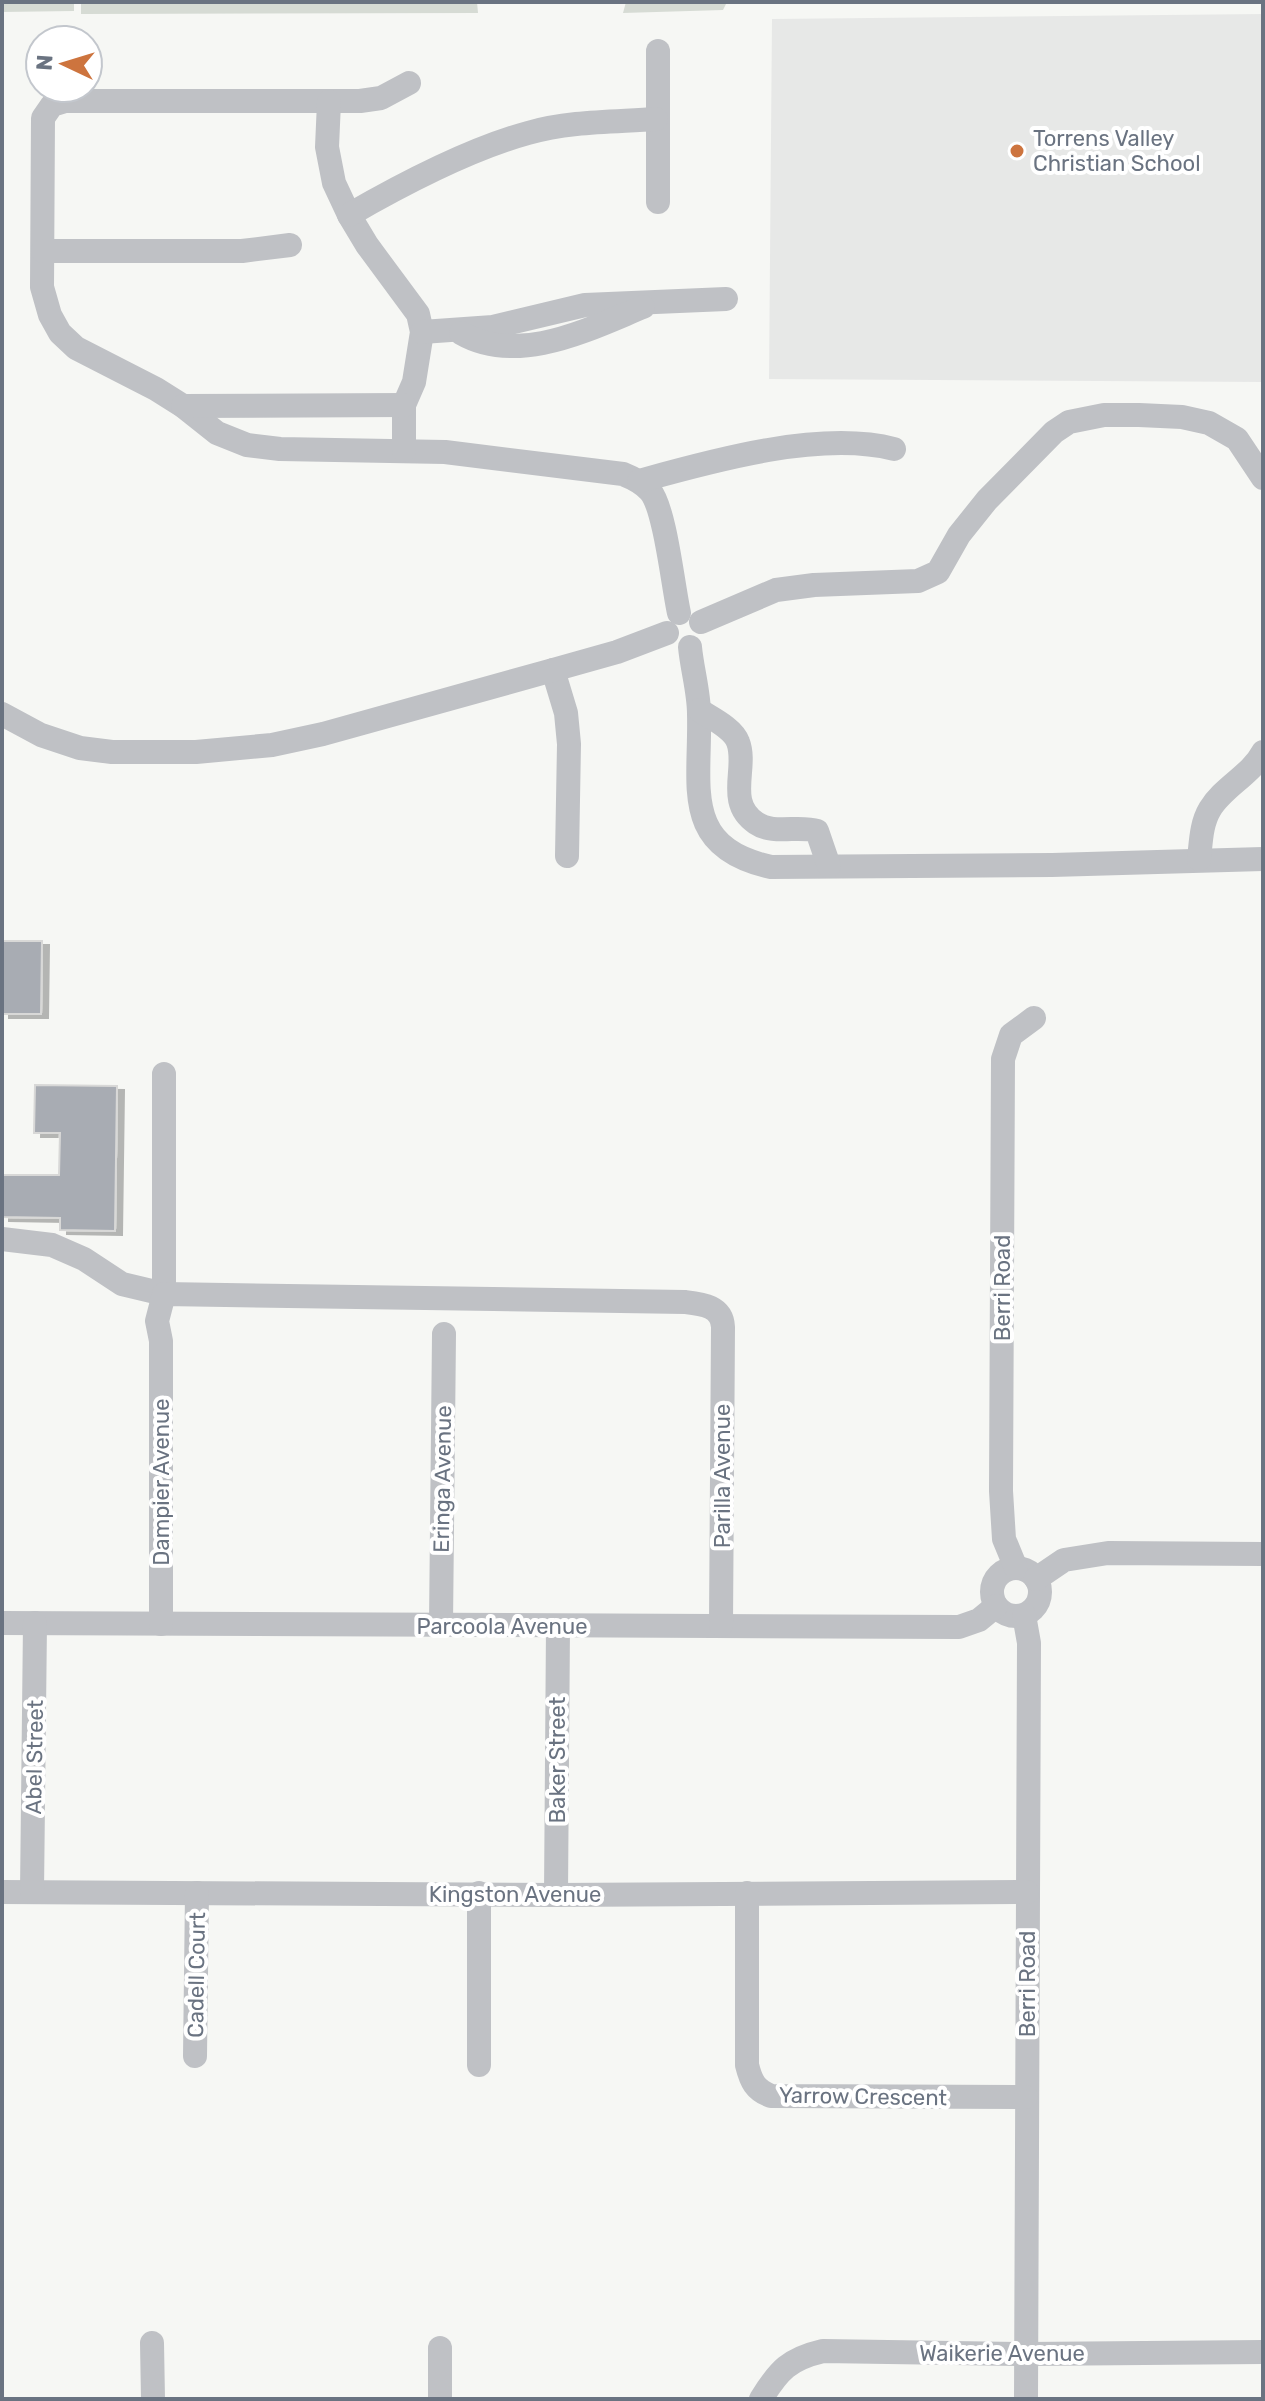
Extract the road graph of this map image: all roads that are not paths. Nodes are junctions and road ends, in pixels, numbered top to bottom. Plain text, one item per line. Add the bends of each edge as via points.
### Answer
1 (658, 51) dead end
2 (409, 83) dead end
3 (329, 102) junction
4 (656, 119) junction
5 (658, 202) dead end
6 (349, 215) junction
7 (290, 245) dead end
8 (43, 251) junction
9 (726, 299) dead end
10 (422, 332) junction
11 (404, 405) junction
12 (183, 406) junction
13 (894, 449) dead end
14 (404, 450) junction
15 (1263, 478) edge
16 (639, 481) junction
17 (682, 623) junction
18 (553, 670) junction
19 (699, 710) junction
20 (3, 716) edge
21 (1263, 752) edge
22 (567, 856) dead end
23 (1199, 859) junction
24 (1263, 859) edge
25 (829, 866) junction
26 (1034, 1018) dead end
27 (164, 1074) dead end
28 (2, 1239) edge
29 (164, 1294) junction
30 (444, 1334) dead end
31 (1263, 1554) edge
32 (1026, 1573) junction
33 (996, 1606) junction
34 (1024, 1615) junction
35 (2, 1623) edge
36 (35, 1623) junction
37 (161, 1624) junction
38 (441, 1625) junction
39 (721, 1625) junction
40 (558, 1626) junction
41 (2, 1892) edge
42 (32, 1892) junction
43 (1027, 1892) junction
44 (197, 1893) junction
45 (479, 1893) junction
46 (747, 1893) junction
47 (556, 1895) junction
48 (195, 2056) dead end
49 (479, 2065) dead end
50 (1026, 2097) junction
51 (152, 2343) dead end
52 (440, 2348) dead end
53 (1263, 2352) edge
54 (1026, 2354) junction
55 (153, 2399) edge
56 (440, 2399) edge
57 (761, 2399) edge
58 (1026, 2399) edge

1 - 4 street
2 - 3 street via 381,98
3 - 6 street via 327,147 334,183
3 - 8 street via 52,105 43,118
4 - 5 street
4 - 6 street via 570,124 527,133
6 - 10 street via 418,314
7 - 8 street via 242,251
8 - 12 street via 42,287 60,333 76,348
9 - 10 street via 657,302 540,344 505,346 455,330
10 - 11 street
11 - 12 street
11 - 14 street
12 - 14 street via 217,433 247,445
13 - 16 street via 871,443 807,444
14 - 16 street via 623,474
15 - 17 street via 1237,439 1209,423 1139,415 1069,422 987,500 938,572 918,581 776,590
16 - 17 street via 661,514
17 - 18 street via 617,652
17 - 19 street via 702,635 690,647
18 - 20 street via 323,734 202,751 80,748
18 - 22 street via 569,744
19 - 25 street via 739,743 738,795 744,810 767,828 817,831
19 - 25 street via 702,814 712,837 749,862
21 - 23 street via 1211,807 1201,832
23 - 24 street
23 - 25 street
26 - 32 street, Berri Road via 1011,1035 1003,1059 1001,1491 1004,1539
27 - 29 street, Dampier Avenue
28 - 29 street via 52,1245 122,1284
29 - 37 street, Dampier Avenue via 157,1321
29 - 39 street, Parilla Avenue via 685,1302 716,1310 723,1320
30 - 38 street, Eringa Avenue
31 - 32 street via 1108,1553
32 - 33 street via 1004,1571 993,1584
32 - 34 street via 1040,1595
33 - 34 street via 1007,1615
33 - 39 street, Parcoola Avenue via 959,1627
34 - 43 street, Berri Road via 1029,1643
35 - 36 street, Parcoola Avenue
36 - 37 street, Parcoola Avenue
36 - 42 street, Abel Street
37 - 38 street, Parcoola Avenue
38 - 40 street, Parcoola Avenue
39 - 40 street, Parcoola Avenue
40 - 47 street, Baker Street
41 - 42 street, Kingston Avenue
42 - 44 street, Kingston Avenue
43 - 46 street, Kingston Avenue
43 - 50 street, Berri Road
44 - 45 street, Kingston Avenue
44 - 48 street, Cadell Court
45 - 47 street, Kingston Avenue
45 - 49 street
46 - 47 street, Kingston Avenue
46 - 50 street, Yarrow Crescent via 747,2065 760,2092
50 - 54 street, Berri Road
51 - 55 street
52 - 56 street
53 - 54 street, Waikerie Avenue
54 - 57 street, Waikerie Avenue via 823,2351 800,2356 778,2373
54 - 58 street, Berri Road

